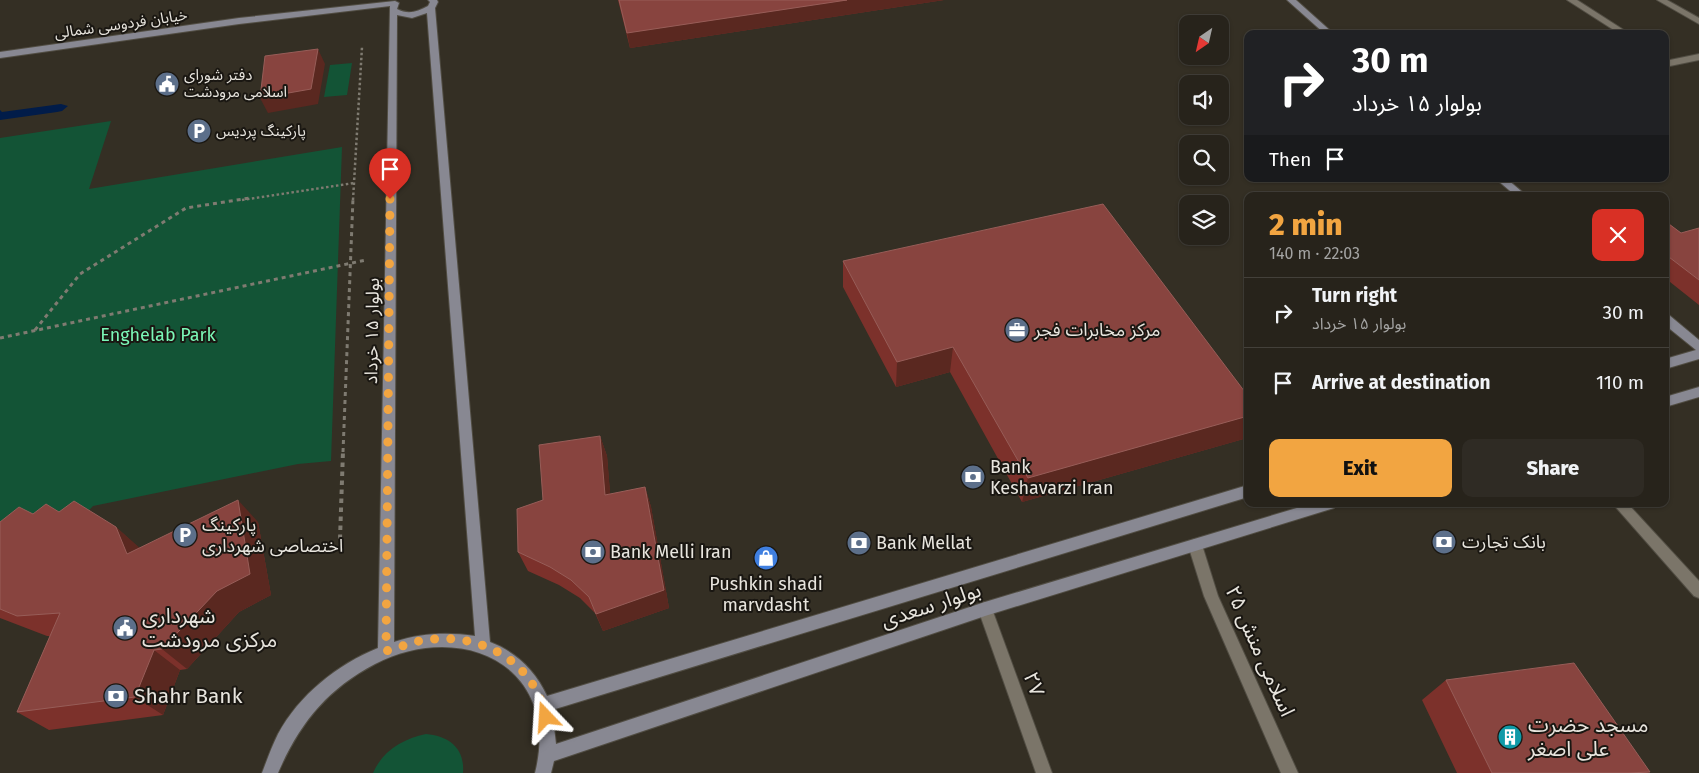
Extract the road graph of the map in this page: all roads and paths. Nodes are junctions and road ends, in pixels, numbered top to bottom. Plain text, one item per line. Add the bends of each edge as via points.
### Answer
1 (1290, 0) edge
2 (1571, 0) edge
3 (1661, 0) edge
4 (396, 4) edge
5 (431, 4) edge
6 (1699, 21) edge
7 (1325, 30) edge
8 (1620, 30) edge
9 (362, 47) dead end
10 (0, 55) edge
11 (1699, 57) edge
12 (1669, 61) edge
13 (1505, 182) edge
14 (354, 183) junction
15 (1517, 192) edge
16 (351, 263) junction
17 (1669, 321) edge
18 (35, 331) junction
19 (0, 338) edge
20 (1699, 347) edge
21 (1699, 354) edge
22 (1669, 363) edge
23 (1699, 392) edge
24 (1669, 401) edge
25 (1244, 492) edge
26 (1319, 507) edge
27 (1623, 507) edge
28 (340, 539) dead end
29 (1194, 545) junction
30 (1699, 591) edge
31 (985, 610) junction
32 (483, 644) junction
33 (386, 651) junction
34 (543, 705) junction
35 (548, 755) junction
36 (270, 773) edge
37 (543, 773) edge
38 (1044, 773) edge
39 (1290, 773) edge

1 - 7 main road
2 - 8 street
3 - 6 street
4 - 5 main road, خیابان فردوسی شمالی via 398,14 410,15 422,13
4 - 10 main road, خیابان فردوسی شمالی via 239,21
4 - 33 main road, بولوار ۱۵ خرداد
5 - 32 main road
9 - 14 path
11 - 12 street
13 - 15 main road
14 - 16 path
14 - 18 path via 186,208 80,274
16 - 18 path
16 - 28 path
17 - 20 main road
18 - 19 path
21 - 22 main road
23 - 24 main road
25 - 34 main road, بولوار سعدی
26 - 29 main road, بولوار سعدی
27 - 30 street
29 - 31 main road, بولوار سعدی
29 - 39 street, اسلامی منش ۲۵ via 1211,596
31 - 35 main road, بولوار سعدی
31 - 38 street, ۲۷
32 - 33 main road via 453,639 420,641
32 - 34 main road via 509,658 530,678
33 - 36 main road via 348,672 313,701 285,738
34 - 35 main road via 548,729
35 - 37 main road

